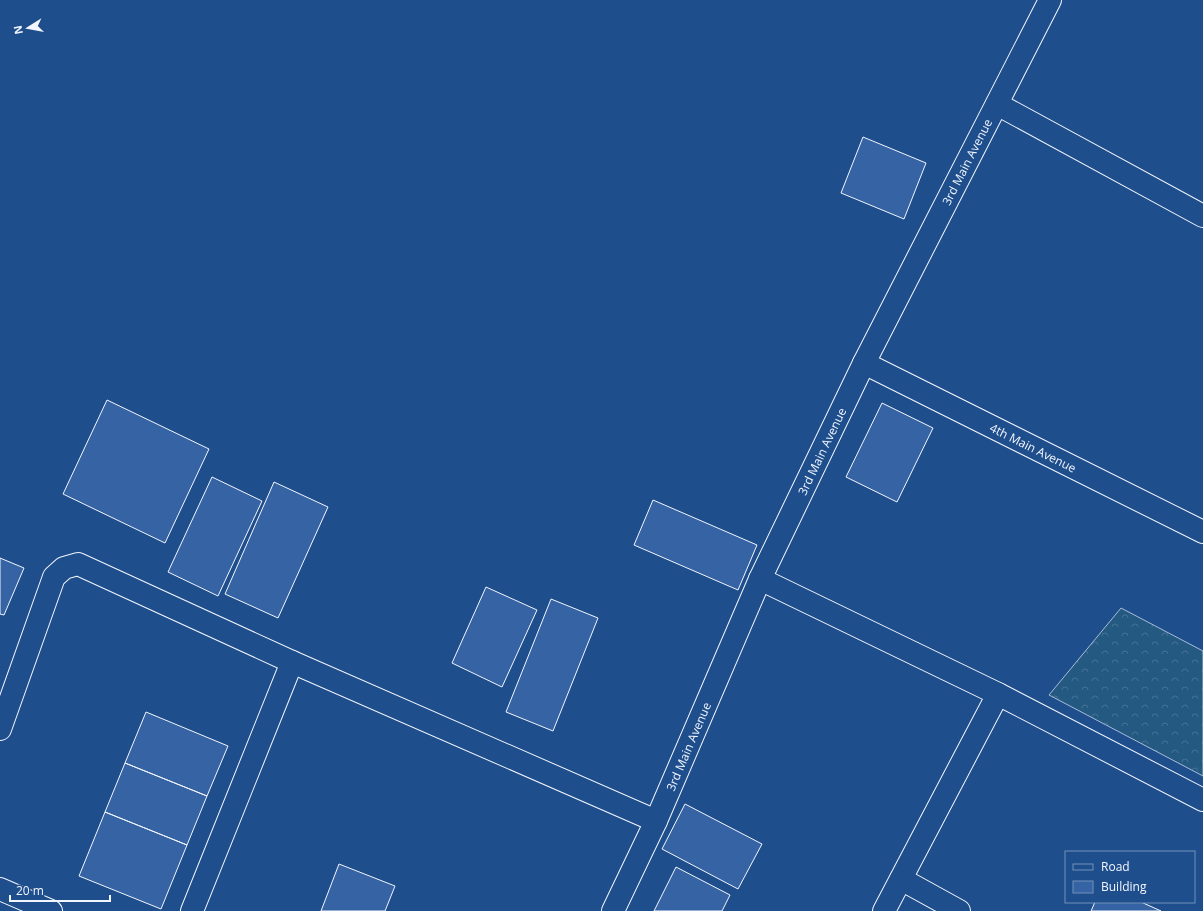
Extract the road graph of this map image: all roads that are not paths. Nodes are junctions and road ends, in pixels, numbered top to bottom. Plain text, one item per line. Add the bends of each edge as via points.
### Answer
1 (1050, 0) edge
2 (997, 104) junction
3 (1203, 216) edge
4 (864, 363) junction
5 (1203, 532) edge
6 (760, 579) junction
7 (292, 662) junction
8 (998, 694) junction
9 (0, 729) edge
10 (1203, 800) edge
11 (656, 821) junction
12 (901, 879) junction
13 (0, 889) edge
14 (51, 911) edge
15 (192, 911) edge
16 (613, 911) edge
17 (884, 911) edge
18 (959, 911) edge

1 - 2 street, 3rd Main Avenue
2 - 3 street
2 - 4 street, 3rd Main Avenue
4 - 5 street, 4th Main Avenue
4 - 6 street, 3rd Main Avenue
6 - 8 street
6 - 11 street, 3rd Main Avenue
7 - 9 street via 78,564 64,568 54,577
7 - 11 street
7 - 15 street
8 - 10 street
8 - 12 street
11 - 16 street, 3rd Main Avenue
12 - 17 street
12 - 18 street
13 - 14 street

